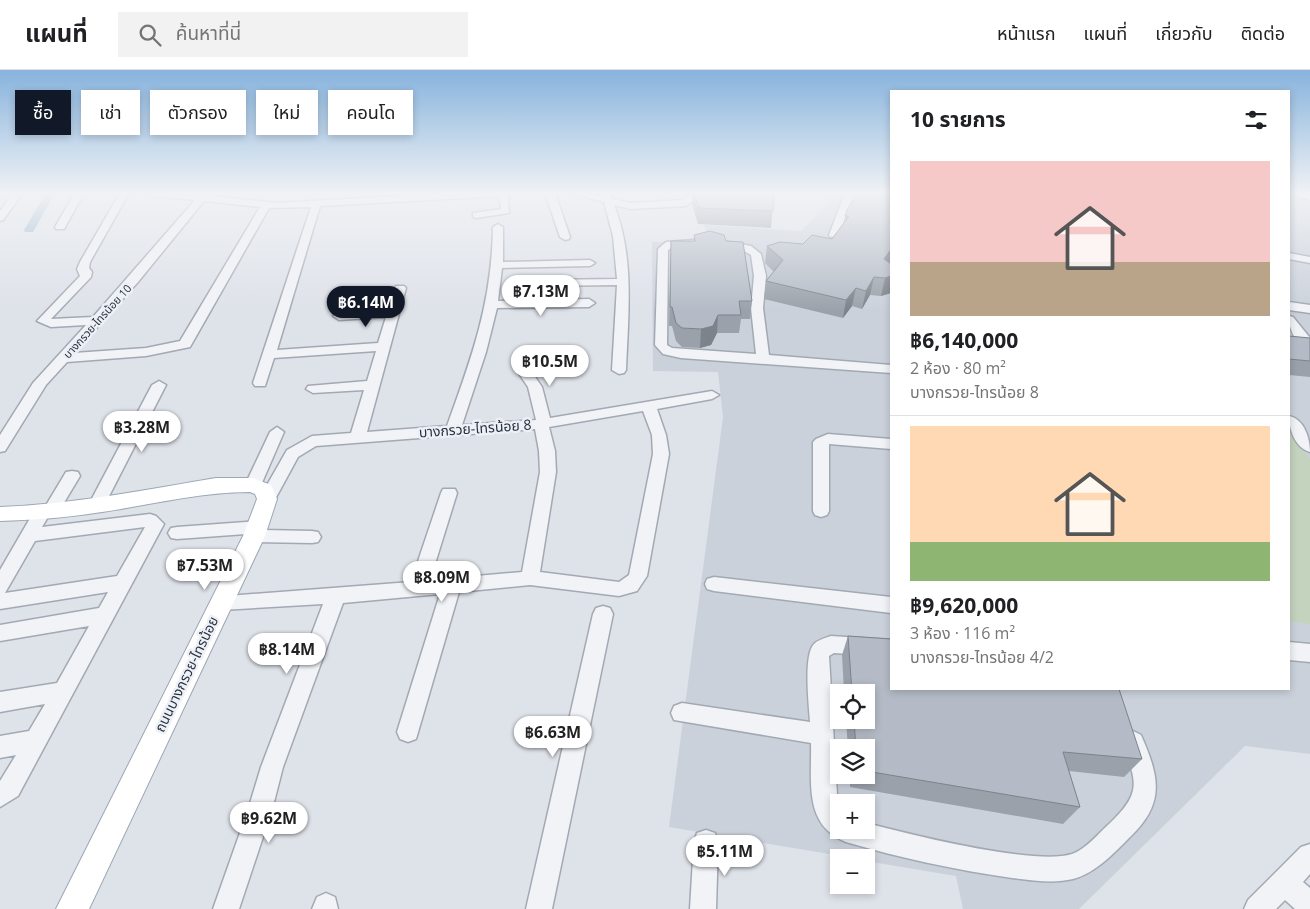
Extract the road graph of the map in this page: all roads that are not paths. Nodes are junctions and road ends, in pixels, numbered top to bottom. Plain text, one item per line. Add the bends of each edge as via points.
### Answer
1 (102, 232) edge
2 (173, 232) edge
3 (255, 232) edge
4 (308, 232) edge
5 (498, 232) edge
6 (563, 232) edge
7 (616, 232) edge
8 (835, 232) edge
9 (834, 236) edge
10 (565, 237) dead end
11 (709, 243) joint
12 (1290, 250) edge
13 (1310, 253) edge
14 (1290, 256) edge
15 (1310, 260) edge
16 (590, 263) dead end
17 (498, 265) junction
18 (622, 282) junction
19 (542, 283) dead end
20 (400, 288) dead end
21 (589, 303) dead end
22 (492, 305) junction
23 (1290, 306) edge
24 (1310, 309) edge
25 (392, 313) junction
26 (339, 316) dead end
27 (97, 321) junction
28 (1290, 321) edge
29 (1310, 346) edge
30 (382, 347) junction
31 (269, 354) junction
32 (763, 357) junction
33 (64, 358) junction
34 (522, 368) dead end
35 (890, 369) edge
36 (619, 370) dead end
37 (260, 383) dead end
38 (159, 385) dead end
39 (371, 385) junction
40 (313, 389) dead end
41 (712, 396) dead end
42 (648, 406) junction
43 (1290, 421) edge
44 (542, 423) junction
45 (453, 429) junction
46 (277, 432) dead end
47 (358, 436) junction
48 (890, 444) edge
49 (0, 447) edge
50 (1310, 448) edge
51 (72, 476) dead end
52 (260, 492) junction
53 (449, 493) dead end
54 (96, 506) junction
55 (821, 511) dead end
56 (46, 512) junction
57 (0, 514) edge
58 (256, 532) junction
59 (178, 533) dead end
60 (29, 535) junction
61 (312, 537) dead end
62 (530, 578) junction
63 (122, 583) junction
64 (714, 584) dead end
65 (452, 586) junction
66 (0, 587) edge
67 (418, 587) junction
68 (336, 596) junction
69 (0, 601) edge
70 (221, 602) junction
71 (890, 605) edge
72 (603, 614) dead end
73 (105, 615) junction
74 (0, 633) edge
75 (890, 648) edge
76 (1290, 651) edge
77 (1310, 654) edge
78 (64, 691) junction
79 (0, 702) edge
80 (682, 713) dead end
81 (1126, 722) edge
82 (408, 732) dead end
83 (820, 734) junction
84 (37, 740) junction
85 (0, 747) edge
86 (0, 795) edge
87 (830, 817) edge
88 (875, 836) edge
89 (706, 842) dead end
90 (1310, 856) edge
91 (1285, 883) junction
92 (1310, 905) edge
93 (72, 909) edge
94 (226, 909) edge
95 (540, 909) edge
96 (703, 909) edge
97 (1257, 909) edge

1 - 27 street via 85,262 85,277 44,321
2 - 27 street, บางกรวย-ไทรน้อย 10
3 - 33 street via 185,344 130,354
4 - 31 street
5 - 17 street
6 - 10 street
7 - 18 street
8 - 9 street
11 - 32 street via 747,248 756,254 760,276 756,308
11 - 32 street via 670,244 663,249 661,347 681,354
12 - 13 street
14 - 15 street
16 - 17 street
17 - 22 street
18 - 19 street
18 - 36 street
20 - 25 street
21 - 22 street
22 - 45 street
23 - 24 street
25 - 26 street
25 - 30 street
27 - 33 street, บางกรวย-ไทรน้อย 10
28 - 29 street
30 - 31 street
30 - 39 street
31 - 37 street
32 - 35 street
33 - 49 street, บางกรวย-ไทรน้อย 10 via 32,394
34 - 44 street via 535,387
38 - 54 street
39 - 40 street
39 - 47 street
41 - 42 street, บางกรวย-ไทรน้อย 8
42 - 44 street, บางกรวย-ไทรน้อย 8
42 - 62 street via 659,435 661,454 638,576 633,584 619,590
43 - 50 street
44 - 45 street, บางกรวย-ไทรน้อย 8
44 - 62 street via 548,472
45 - 47 street, บางกรวย-ไทรน้อย 8
46 - 52 street
47 - 52 street, บางกรวย-ไทรน้อย 8 via 304,446 292,454
48 - 55 street via 822,440
51 - 56 street
52 - 54 main road via 216,485
52 - 58 main road, ถนนบางกรวย-ไทรน้อย
53 - 67 street
54 - 56 main road
56 - 57 main road
56 - 60 street
58 - 59 street
58 - 61 street
58 - 70 main road, ถนนบางกรวย-ไทรน้อย
60 - 63 street via 154,521
60 - 66 street
62 - 65 street
63 - 69 street
63 - 73 street
64 - 71 street
65 - 67 street
65 - 82 street
67 - 68 street
68 - 70 street
68 - 94 street via 272,767
70 - 93 main road, ถนนบางกรวย-ไทรน้อย
72 - 95 street
73 - 74 street
73 - 78 street
75 - 83 street via 831,644 820,651
76 - 77 street
78 - 79 street
78 - 84 street
80 - 83 street
81 - 88 street via 1144,772 1142,806 1137,816 1074,866 1059,870 1014,866
83 - 87 street via 825,808
84 - 85 street
84 - 86 street via 10,788
89 - 96 street
90 - 91 street
91 - 92 street
91 - 97 street

